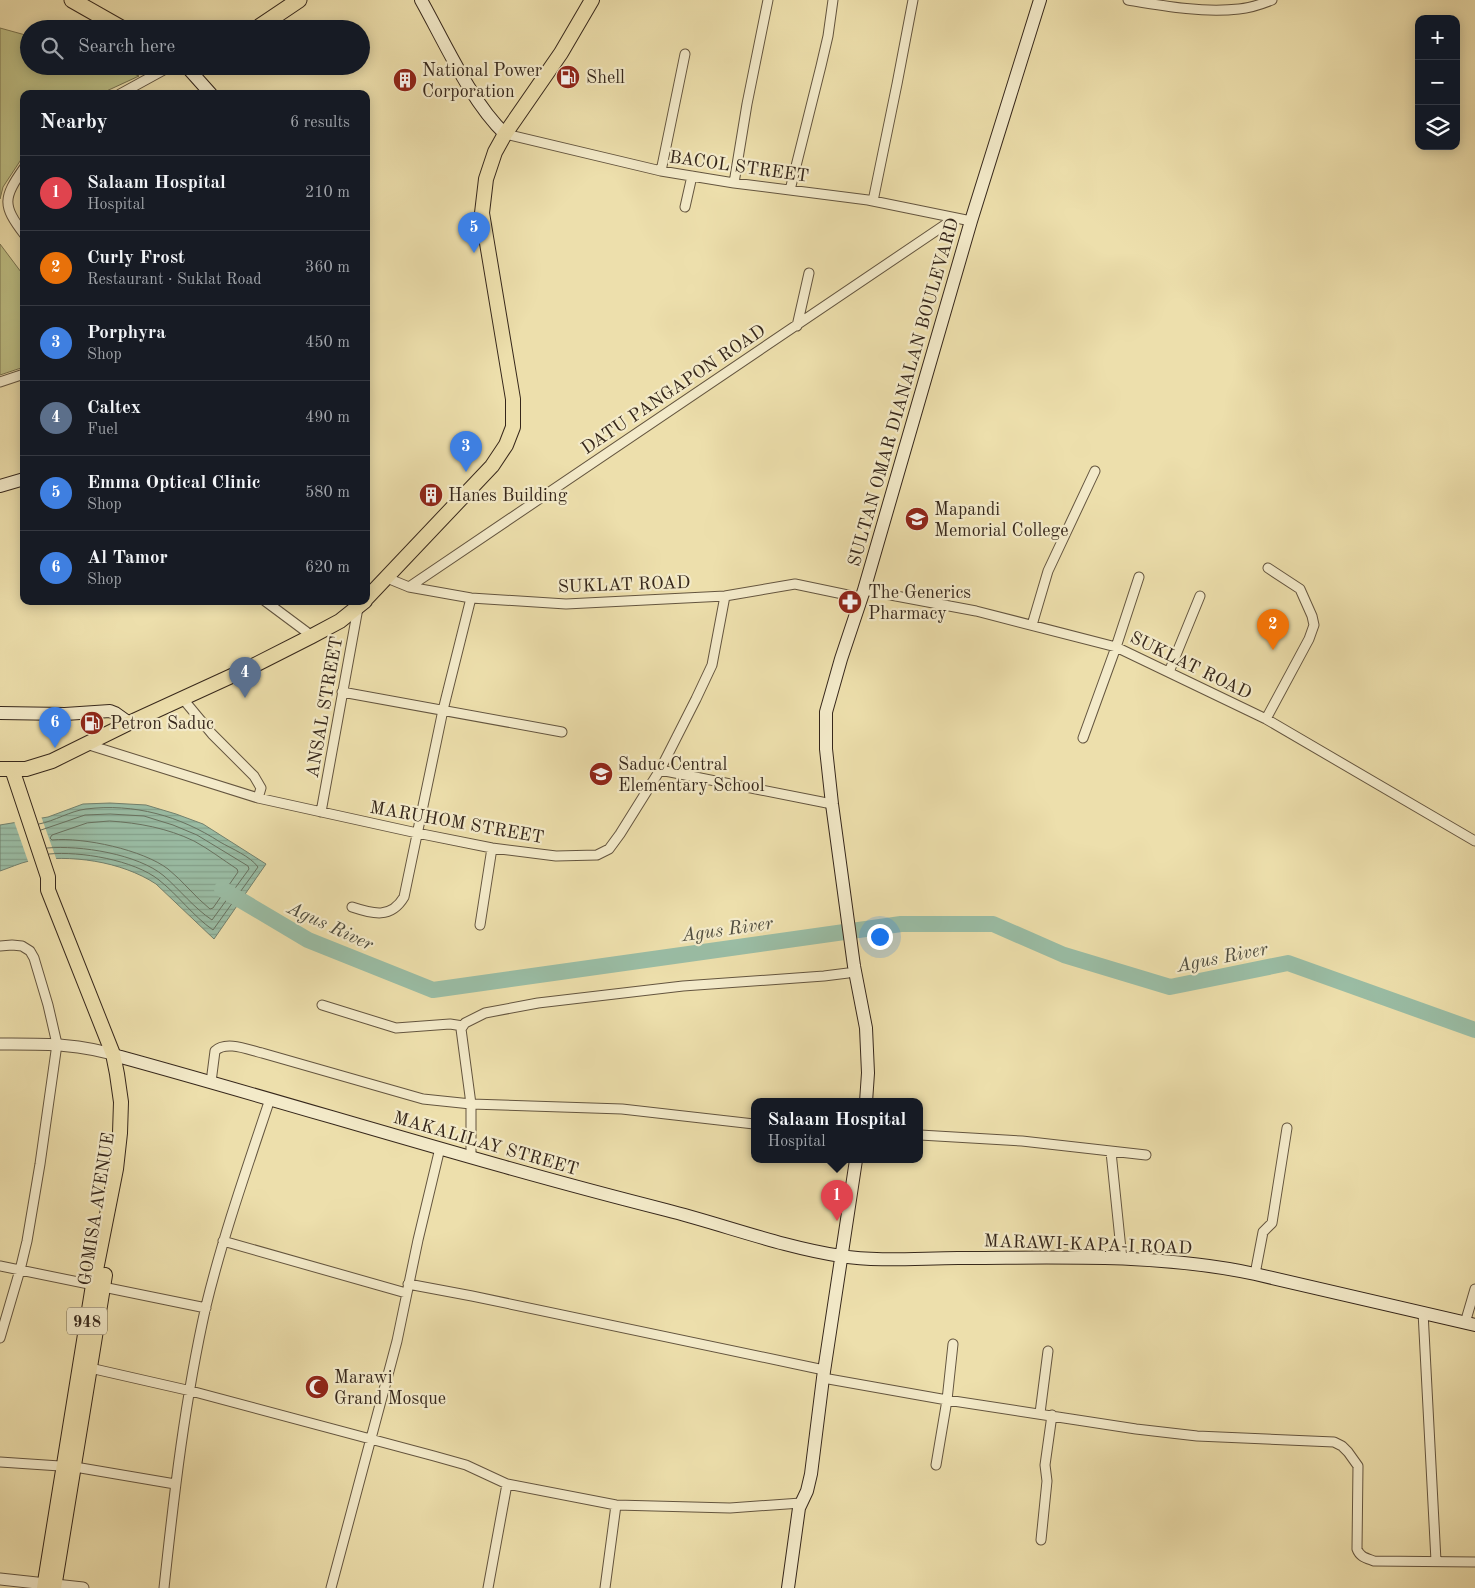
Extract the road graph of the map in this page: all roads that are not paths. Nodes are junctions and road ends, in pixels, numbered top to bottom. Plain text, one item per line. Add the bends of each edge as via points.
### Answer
1 (72, 0) edge
2 (299, 0) edge
3 (421, 0) edge
4 (592, 0) edge
5 (768, 0) edge
6 (832, 0) edge
7 (913, 0) edge
8 (1040, 0) edge
9 (1128, 0) edge
10 (1272, 0) edge
11 (107, 20) edge
12 (269, 20) edge
13 (685, 54) dead end
14 (155, 75) edge
15 (194, 75) edge
16 (127, 90) edge
17 (207, 90) edge
18 (504, 134) junction
19 (661, 171) junction
20 (20, 175) edge
21 (692, 176) junction
22 (734, 183) junction
23 (790, 190) junction
24 (873, 201) junction
25 (686, 207) dead end
26 (955, 218) junction
27 (971, 220) junction
28 (20, 228) edge
29 (809, 273) dead end
30 (797, 326) junction
31 (20, 375) edge
32 (0, 382) edge
33 (1095, 470) dead end
34 (20, 480) edge
35 (0, 486) edge
36 (1268, 568) dead end
37 (1139, 577) dead end
38 (387, 578) junction
39 (409, 587) junction
40 (863, 594) junction
41 (370, 596) edge
42 (725, 596) junction
43 (1200, 596) dead end
44 (471, 598) junction
45 (270, 605) edge
46 (360, 605) edge
47 (363, 605) edge
48 (1032, 625) junction
49 (312, 636) junction
50 (1116, 647) junction
51 (1169, 672) junction
52 (342, 692) junction
53 (183, 699) junction
54 (443, 710) junction
55 (0, 713) edge
56 (1266, 719) junction
57 (129, 723) junction
58 (562, 732) dead end
59 (1083, 738) dead end
60 (86, 744) junction
61 (6, 769) edge
62 (660, 770) junction
63 (258, 798) junction
64 (832, 804) junction
65 (321, 812) junction
66 (417, 833) junction
67 (1475, 841) edge
68 (492, 848) junction
69 (352, 907) dead end
70 (480, 926) dead end
71 (0, 946) edge
72 (851, 969) junction
73 (322, 1005) dead end
74 (463, 1026) junction
75 (0, 1044) edge
76 (57, 1044) junction
77 (117, 1056) junction
78 (211, 1082) junction
79 (866, 1098) edge
80 (270, 1099) junction
81 (471, 1104) junction
82 (751, 1124) edge
83 (1287, 1128) dead end
84 (923, 1135) edge
85 (440, 1148) junction
86 (1112, 1152) junction
87 (1146, 1155) dead end
88 (471, 1157) junction
89 (856, 1163) edge
90 (223, 1241) junction
91 (842, 1256) junction
92 (1122, 1259) junction
93 (0, 1266) edge
94 (20, 1270) junction
95 (1255, 1274) junction
96 (98, 1286) junction
97 (407, 1288) junction
98 (1475, 1289) edge
99 (206, 1308) junction
100 (1423, 1312) junction
101 (1470, 1324) edge
102 (0, 1338) edge
103 (953, 1344) dead end
104 (1048, 1351) dead end
105 (90, 1368) junction
106 (823, 1374) junction
107 (190, 1390) junction
108 (947, 1400) junction
109 (1040, 1413) junction
110 (1052, 1415) junction
111 (369, 1439) junction
112 (0, 1462) edge
113 (936, 1465) dead end
114 (69, 1466) junction
115 (175, 1484) junction
116 (507, 1484) junction
117 (801, 1503) junction
118 (616, 1505) junction
119 (1041, 1540) dead end
120 (1436, 1561) junction
121 (1475, 1562) edge
122 (0, 1579) edge
123 (50, 1586) edge
124 (83, 1588) edge
125 (164, 1588) edge
126 (331, 1588) edge
127 (488, 1588) edge
128 (499, 1588) edge
129 (605, 1588) edge
130 (788, 1588) edge

1 - 11 highway
2 - 12 highway
3 - 18 main road via 467,83
4 - 18 main road via 561,53
5 - 22 street
6 - 23 street via 826,46
7 - 24 street
8 - 27 main road, SULTAN OMAR DIANALAN BOULEVARD
9 - 10 street via 1216,10 1240,10
13 - 19 street
14 - 16 street
15 - 17 main road
18 - 19 street, BACOL STREET
18 - 38 main road via 486,179 482,213 513,399 513,427 492,466
19 - 21 street, BACOL STREET
20 - 28 street via 7,196 7,202
21 - 22 street, BACOL STREET
21 - 25 street
22 - 23 street, BACOL STREET
23 - 24 street, BACOL STREET
24 - 26 street, BACOL STREET
26 - 27 street, BACOL STREET
26 - 30 street, DATU PANGAPON ROAD
27 - 40 main road, SULTAN OMAR DIANALAN BOULEVARD
29 - 30 street
30 - 39 street, DATU PANGAPON ROAD
31 - 32 street
33 - 48 street via 1048,570
34 - 35 main road
36 - 56 street via 1300,590 1314,625
37 - 50 street
38 - 39 street, SUKLAT ROAD
38 - 41 main road
39 - 44 street, SUKLAT ROAD
40 - 42 street, SUKLAT ROAD via 795,584
40 - 48 street, SUKLAT ROAD via 976,611
40 - 64 main road, SULTAN OMAR DIANALAN BOULEVARD via 826,712
42 - 44 street, SUKLAT ROAD via 566,604
42 - 62 street, MARUHOM STREET via 712,665
43 - 51 street
44 - 54 street
45 - 49 street
46 - 49 main road
47 - 52 street, ANSAL STREET
48 - 50 street, SUKLAT ROAD
49 - 53 main road
50 - 51 street, SUKLAT ROAD
50 - 59 street
51 - 56 street, SUKLAT ROAD
52 - 54 street
52 - 65 street, ANSAL STREET
53 - 57 main road
53 - 63 street via 254,776 260,788
54 - 58 street
54 - 66 street
55 - 57 main road via 110,711
56 - 67 street, SUKLAT ROAD
57 - 60 main road
60 - 61 main road via 38,766
60 - 63 street, MARUHOM STREET
61 - 77 main road, GOMISA AVENUE / 948 via 25,810 47,873 56,887
62 - 64 street
62 - 68 street, MARUHOM STREET via 620,834 597,855 556,856
63 - 65 street, MARUHOM STREET
64 - 72 main road, SULTAN OMAR DIANALAN BOULEVARD
65 - 66 street, MARUHOM STREET
66 - 68 street, MARUHOM STREET
66 - 69 street via 404,897 399,906 384,913
68 - 70 street
71 - 76 street via 12,944 30,951
72 - 74 street via 824,976 683,986 538,1003 485,1013
72 - 79 main road, SULTAN OMAR DIANALAN BOULEVARD via 866,1028
73 - 74 street via 396,1028
74 - 81 street
75 - 76 street
76 - 77 street via 88,1047
76 - 94 street via 40,1164
77 - 78 main road, MAKALILAY STREET
77 - 96 main road, GOMISA AVENUE / 948 via 128,1101 127,1134 123,1169
78 - 80 main road, MAKALILAY STREET
78 - 81 street via 215,1050 222,1046 262,1052 423,1099
80 - 85 main road, MAKALILAY STREET
80 - 90 street
81 - 82 street via 622,1109
81 - 88 street
83 - 95 street via 1272,1223 1263,1232
84 - 86 street
85 - 88 main road, MAKALILAY STREET
85 - 97 street
86 - 87 street
86 - 92 street
88 - 91 main road, MAKALILAY STREET via 803,1249
89 - 91 main road
90 - 97 street
90 - 99 street
91 - 92 main road, MARAWI-KAPA-I ROAD
91 - 106 main road
92 - 95 main road, MARAWI-KAPA-I ROAD via 1196,1264
93 - 94 street
94 - 96 street
94 - 102 street
95 - 100 main road, MARAWI-KAPA-I ROAD
96 - 99 street
96 - 105 main road, GOMISA AVENUE / 948
96 - 114 main road, GOMISA AVENUE / 948
97 - 106 street via 472,1296
97 - 111 street via 397,1341
98 - 101 street
99 - 107 street
100 - 101 main road, MARAWI-KAPA-I ROAD
100 - 120 street
103 - 108 street
104 - 109 street
105 - 107 street
105 - 114 main road, GOMISA AVENUE / 948
106 - 108 street
106 - 117 main road via 811,1474
107 - 111 street
107 - 115 street
108 - 109 street
108 - 113 street
109 - 110 street
110 - 119 street
110 - 120 street via 1197,1436 1334,1442 1348,1452 1358,1466 1359,1554 1374,1561
111 - 116 street via 466,1465
111 - 126 street
112 - 114 street
114 - 115 street
114 - 123 main road, GOMISA AVENUE / 948
115 - 125 street
116 - 118 street
116 - 127 street
117 - 118 street via 730,1508
117 - 130 main road
118 - 129 street
120 - 121 street
122 - 123 street
123 - 124 street
127 - 128 street

